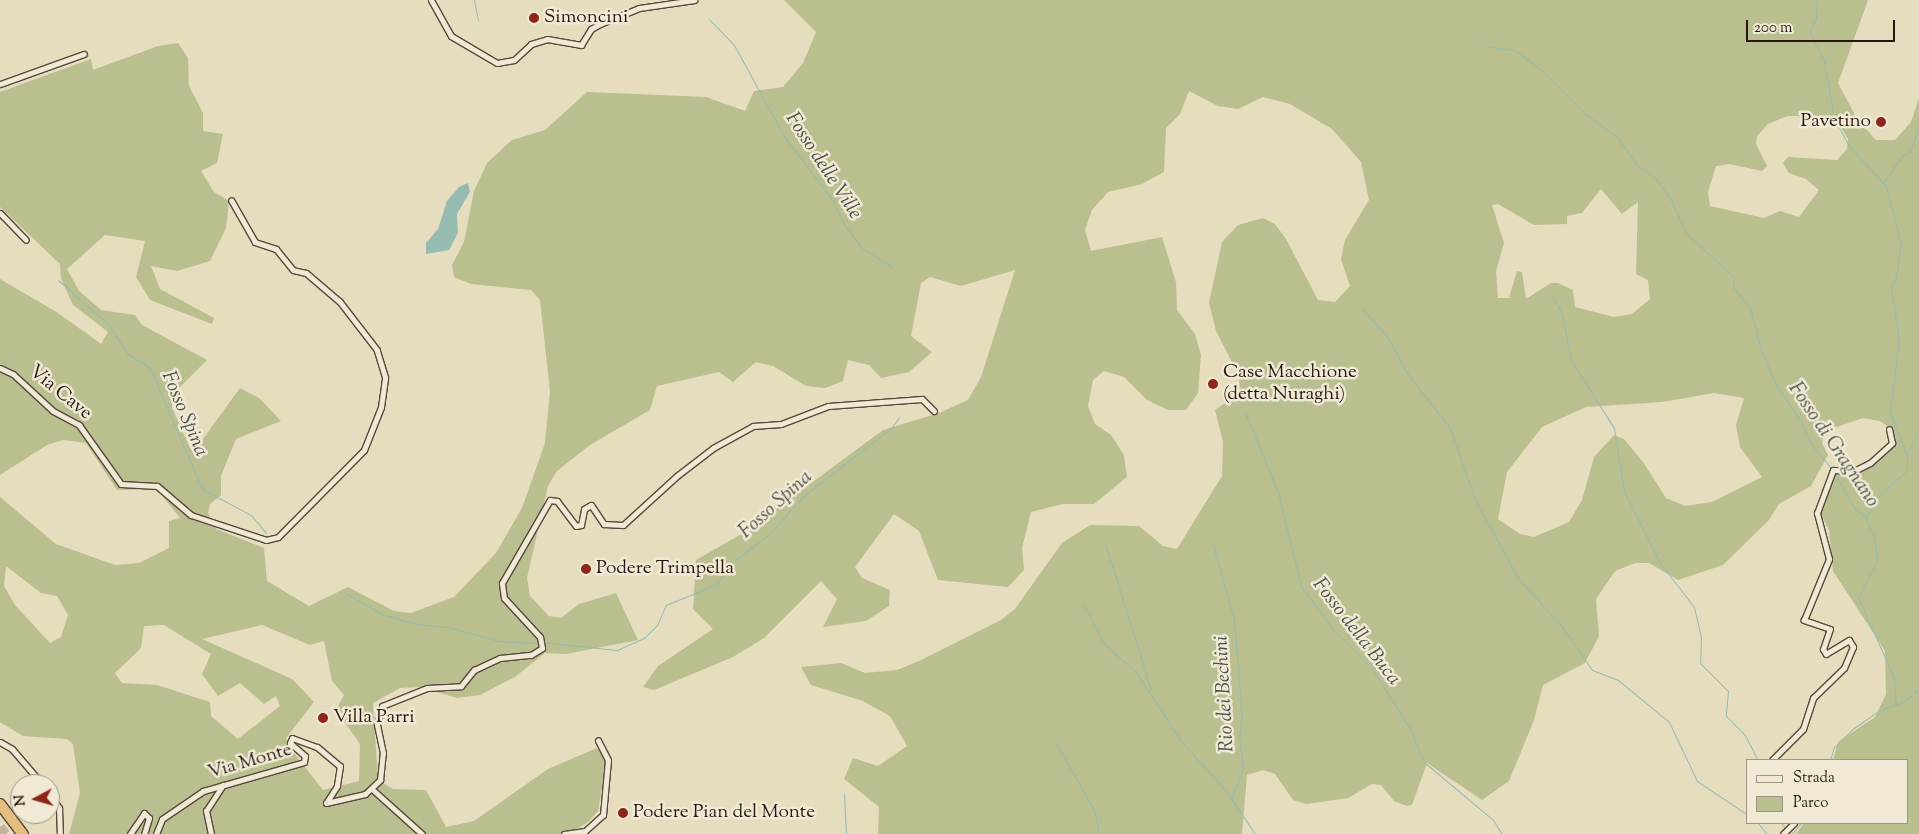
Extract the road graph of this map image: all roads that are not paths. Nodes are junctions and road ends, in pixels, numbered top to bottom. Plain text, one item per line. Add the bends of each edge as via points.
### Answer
1 (431, 0) edge
2 (694, 0) edge
3 (84, 54) dead end
4 (0, 84) edge
5 (231, 200) dead end
6 (0, 213) edge
7 (26, 240) dead end
8 (0, 368) edge
9 (934, 411) dead end
10 (1889, 428) dead end
11 (598, 740) dead end
12 (0, 742) edge
13 (1773, 759) edge
14 (33, 774) edge
15 (223, 784) junction
16 (372, 790) junction
17 (0, 804) edge
18 (1793, 824) edge
19 (23, 834) edge
20 (130, 834) edge
21 (144, 834) edge
22 (156, 834) edge
23 (211, 834) edge
24 (422, 834) edge
25 (564, 834) edge
26 (1783, 834) edge

1 - 2 street via 451,36 497,63 514,60 531,44 547,39 581,46 592,29 639,8
3 - 4 street
5 - 8 street, Via Cave via 255,242 276,249 293,270 306,273 340,302 377,350 385,377 381,407 364,450 272,540 191,515 157,486 121,484 79,425 53,411 13,374
6 - 7 street
9 - 16 street via 922,399 828,406 781,424 753,426 713,448 623,525 604,524 591,505 584,509 578,526 556,501 550,500 502,583 504,598 540,637 542,648 531,655 500,658 474,670 462,686 426,688 382,706 377,724 382,768
10 - 13 street via 1892,443 1870,464 1854,471 1833,470 1817,513 1830,559 1804,620 1830,629 1823,649 1826,654 1849,640 1853,647 1844,668 1813,698 1803,729
11 - 25 street via 608,760 603,815 585,831
12 - 14 street via 12,749
15 - 16 street, Via Monte via 304,762 304,756 290,743 292,738 317,748 340,766 337,786 326,803
15 - 22 street, Via Monte via 203,791 165,816
15 - 23 street via 206,811
16 - 24 street
17 - 19 highway
18 - 26 street
20 - 21 street via 144,813 149,818

